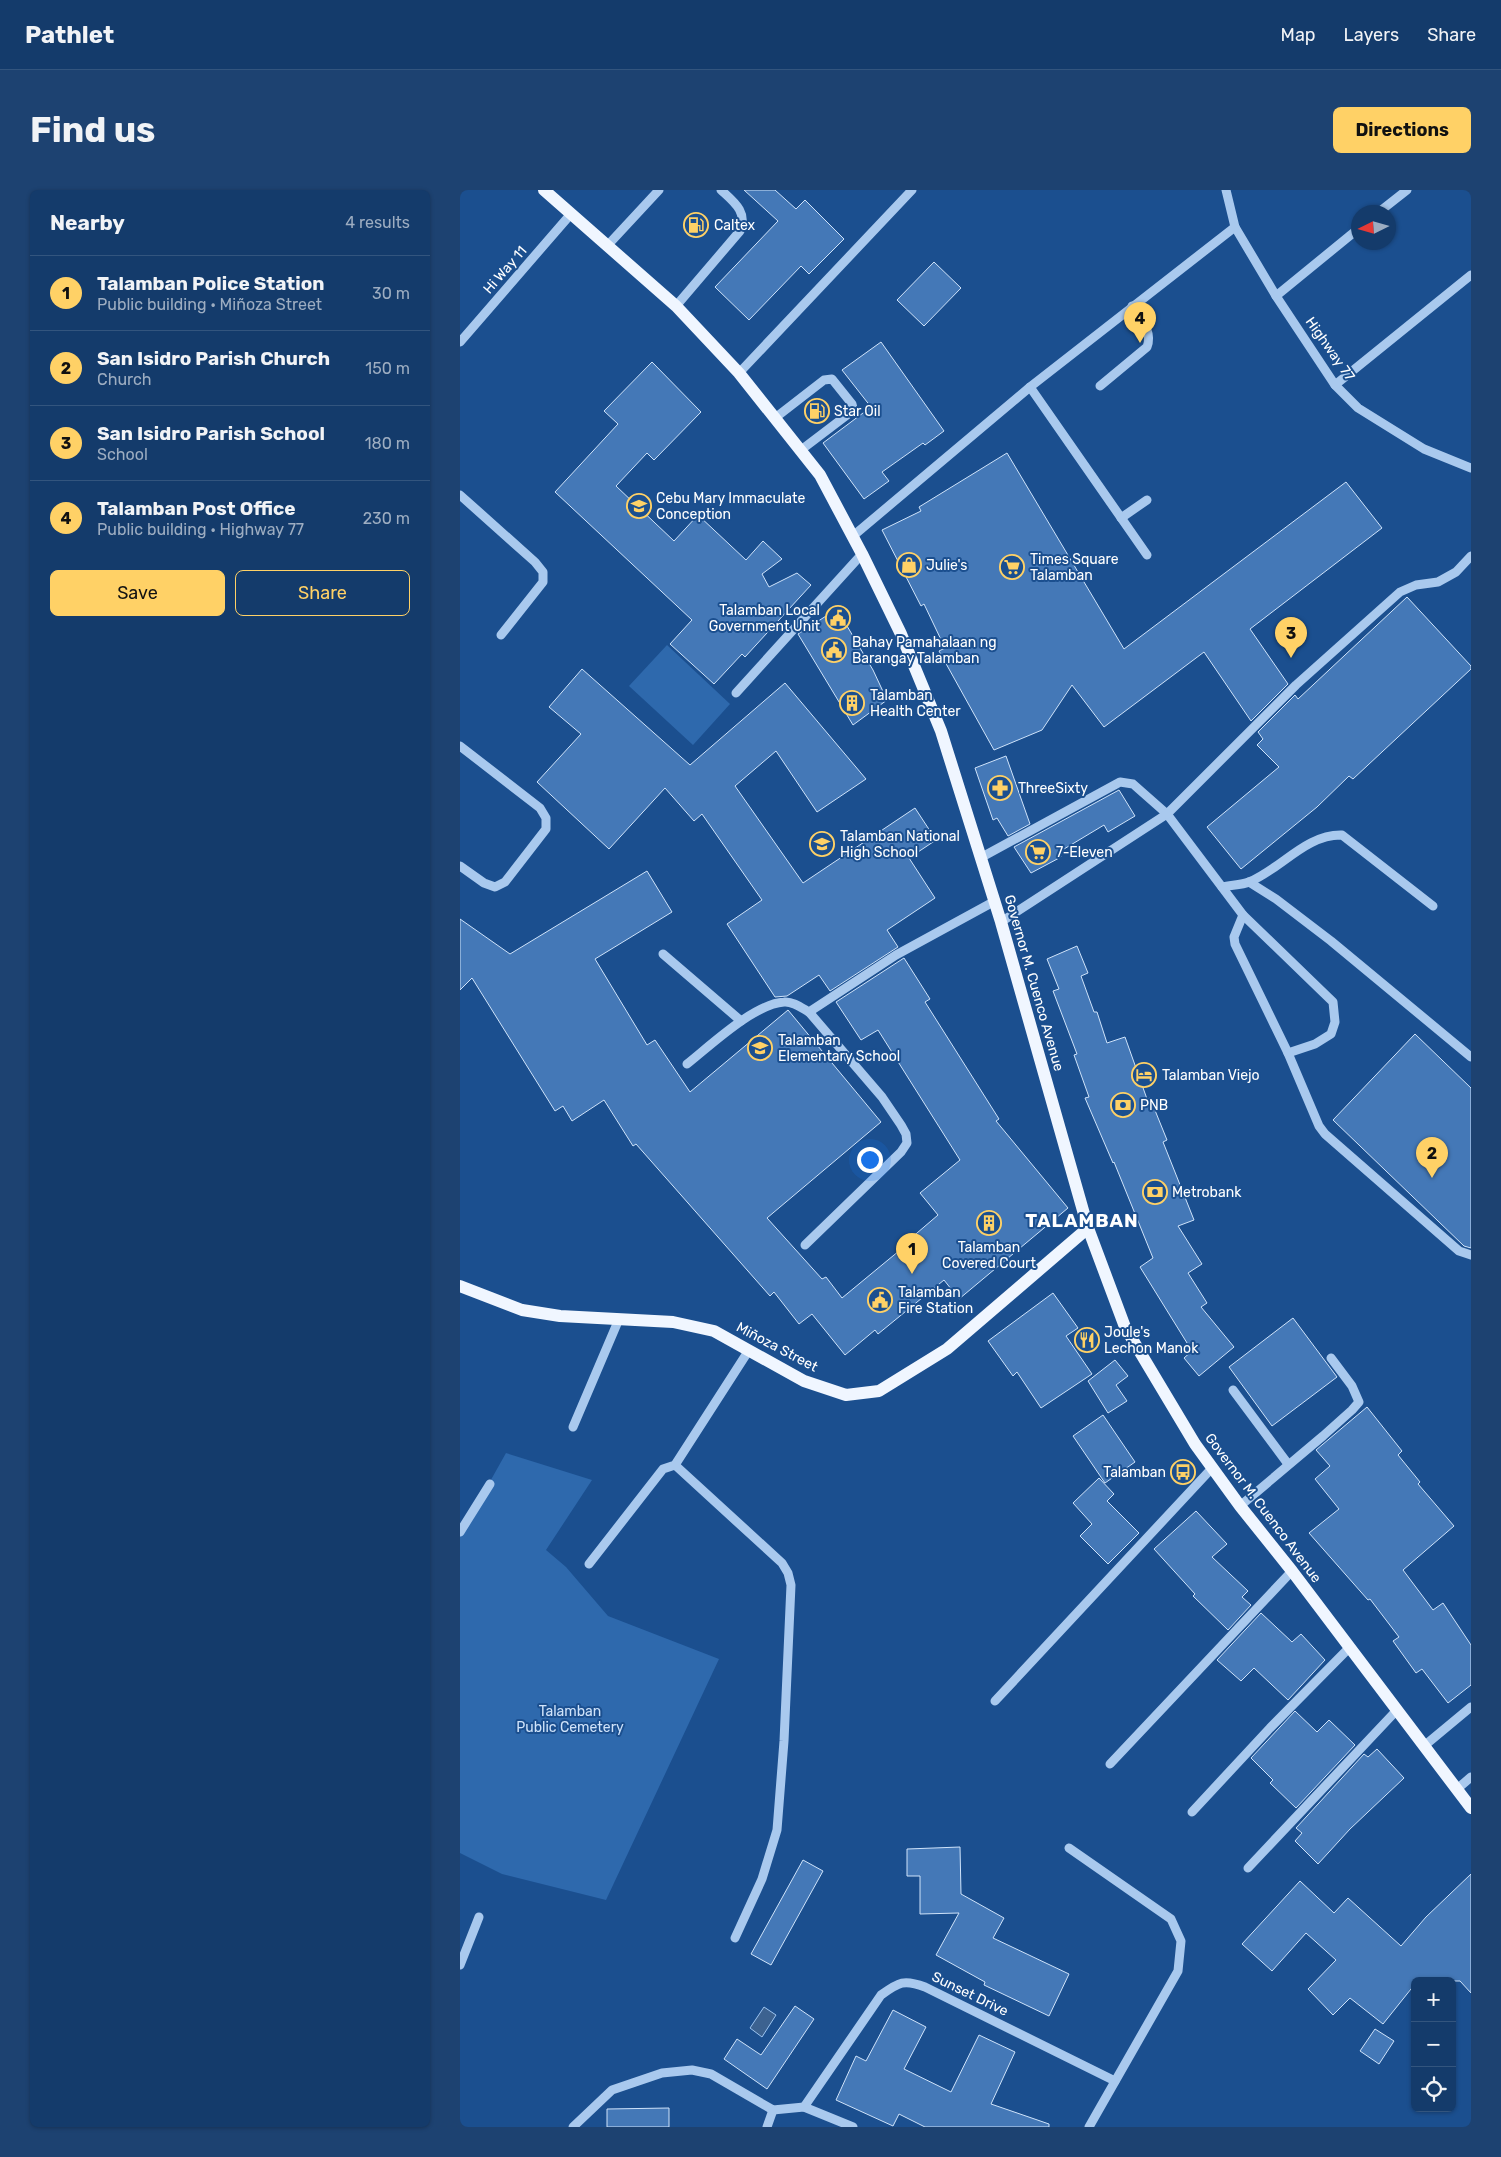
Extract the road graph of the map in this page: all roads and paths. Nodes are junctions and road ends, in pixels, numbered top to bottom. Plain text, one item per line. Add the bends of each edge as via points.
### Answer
1 (544, 190) edge
2 (659, 190) edge
3 (721, 190) edge
4 (912, 190) edge
5 (1226, 190) edge
6 (1407, 190) edge
7 (1388, 205) edge
8 (570, 215) junction
9 (1235, 227) junction
10 (1351, 235) edge
11 (607, 246) junction
12 (1471, 275) edge
13 (1276, 296) junction
14 (676, 306) junction
15 (1132, 306) junction
16 (460, 342) edge
17 (739, 373) junction
18 (1336, 385) junction
19 (1100, 386) dead end
20 (1030, 388) junction
21 (775, 418) junction
22 (800, 450) junction
23 (1471, 468) edge
24 (460, 495) edge
25 (1147, 500) dead end
26 (1121, 518) junction
27 (853, 536) junction
28 (862, 554) junction
29 (1147, 555) dead end
30 (1471, 556) edge
31 (501, 635) dead end
32 (736, 692) dead end
33 (460, 746) edge
34 (1167, 814) junction
35 (982, 857) junction
36 (460, 866) edge
37 (1249, 882) junction
38 (1222, 887) junction
39 (995, 900) junction
40 (1433, 906) dead end
41 (1243, 915) junction
42 (1001, 922) junction
43 (664, 954) dead end
44 (809, 1012) junction
45 (741, 1021) junction
46 (1288, 1054) junction
47 (1471, 1057) edge
48 (687, 1064) dead end
49 (1088, 1228) junction
50 (805, 1245) dead end
51 (1471, 1255) edge
52 (460, 1286) edge
53 (619, 1319) junction
54 (749, 1350) junction
55 (1331, 1358) dead end
56 (1233, 1390) dead end
57 (573, 1427) dead end
58 (1288, 1464) junction
59 (675, 1465) junction
60 (1213, 1467) junction
61 (490, 1484) dead end
62 (1240, 1506) junction
63 (460, 1532) edge
64 (589, 1564) dead end
65 (1292, 1571) junction
66 (1349, 1648) junction
67 (995, 1701) dead end
68 (1471, 1707) edge
69 (1396, 1711) junction
70 (1424, 1746) junction
71 (1110, 1764) dead end
72 (1471, 1777) edge
73 (1457, 1789) junction
74 (1471, 1808) edge
75 (1192, 1812) dead end
76 (1069, 1848) dead end
77 (1248, 1868) dead end
78 (479, 1917) dead end
79 (735, 1938) dead end
80 (460, 1965) edge
81 (1115, 2081) junction
82 (804, 2107) junction
83 (773, 2110) junction
84 (573, 2127) edge
85 (767, 2127) edge
86 (853, 2127) edge
87 (1088, 2127) edge

1 - 8 main road, Governor M. Cuenco Avenue
2 - 11 street
3 - 14 street via 740,208 743,220 740,231
4 - 17 street
5 - 9 street, Highway 77
6 - 7 street
8 - 11 main road, Governor M. Cuenco Avenue
8 - 16 street, Hi Way 11
9 - 13 street, Highway 77
9 - 15 street
10 - 13 street
11 - 14 main road, Governor M. Cuenco Avenue
12 - 18 street
13 - 18 street, Highway 77
14 - 17 main road, Governor M. Cuenco Avenue
15 - 19 street via 1148,331 1150,340 1147,348
15 - 20 street
17 - 21 main road, Governor M. Cuenco Avenue
18 - 23 street, Highway 77 via 1358,408 1424,449
20 - 26 street
20 - 27 street
21 - 22 main road, Governor M. Cuenco Avenue
21 - 22 street via 824,380 832,379 837,385 853,408 851,412
22 - 27 main road, Governor M. Cuenco Avenue via 820,475
24 - 31 street via 536,562 542,572 543,582
25 - 26 street
26 - 29 street
27 - 28 main road, Governor M. Cuenco Avenue
28 - 32 street
28 - 35 main road, Governor M. Cuenco Avenue via 901,634 941,731
30 - 34 street via 1456,572 1438,582 1400,592 1296,686
33 - 36 street via 540,808 546,818 546,829 505,882 495,886 484,883
34 - 35 street via 1132,784 1120,782
34 - 38 street
34 - 42 street
35 - 39 main road, Governor M. Cuenco Avenue
37 - 38 street
37 - 40 street via 1313,841 1329,834 1342,835
37 - 47 street via 1323,935
38 - 41 street
39 - 42 main road, Governor M. Cuenco Avenue
39 - 44 street via 896,955
41 - 46 street via 1234,937 1235,944
41 - 46 street via 1333,1002 1335,1022 1331,1034
42 - 49 main road, Governor M. Cuenco Avenue
43 - 45 street
44 - 45 street via 784,1002
44 - 50 street via 882,1097 902,1125 907,1142 901,1152
45 - 48 street
46 - 51 street via 1324,1134 1459,1251
49 - 54 main road, Miñoza Street via 947,1349 879,1391 846,1395 804,1381
49 - 60 main road, Governor M. Cuenco Avenue via 1125,1327 1195,1444
52 - 53 main road, Miñoza Street via 522,1310
53 - 54 main road, Miñoza Street via 673,1322 714,1332
53 - 57 street
54 - 59 street
55 - 58 street via 1352,1386 1359,1402
56 - 58 street
58 - 62 street
59 - 64 street via 663,1468
59 - 79 street via 782,1563 790,1585 777,1830 762,1879
60 - 62 main road, Governor M. Cuenco Avenue
60 - 67 street
61 - 63 street
62 - 65 main road, Governor M. Cuenco Avenue
65 - 66 main road, Governor M. Cuenco Avenue
65 - 71 street
66 - 69 main road, Governor M. Cuenco Avenue
66 - 75 street
68 - 70 street
69 - 70 main road, Governor M. Cuenco Avenue
69 - 77 street
70 - 73 main road, Governor M. Cuenco Avenue
72 - 73 street
73 - 74 main road, Governor M. Cuenco Avenue
76 - 81 street via 1171,1919 1181,1941 1178,1971
78 - 80 street
81 - 82 street, Sunset Drive via 925,1986 897,1983 882,1995
81 - 87 street
82 - 83 street
82 - 86 street
83 - 84 street via 711,2074 692,2070 662,2073 612,2090
83 - 85 street

